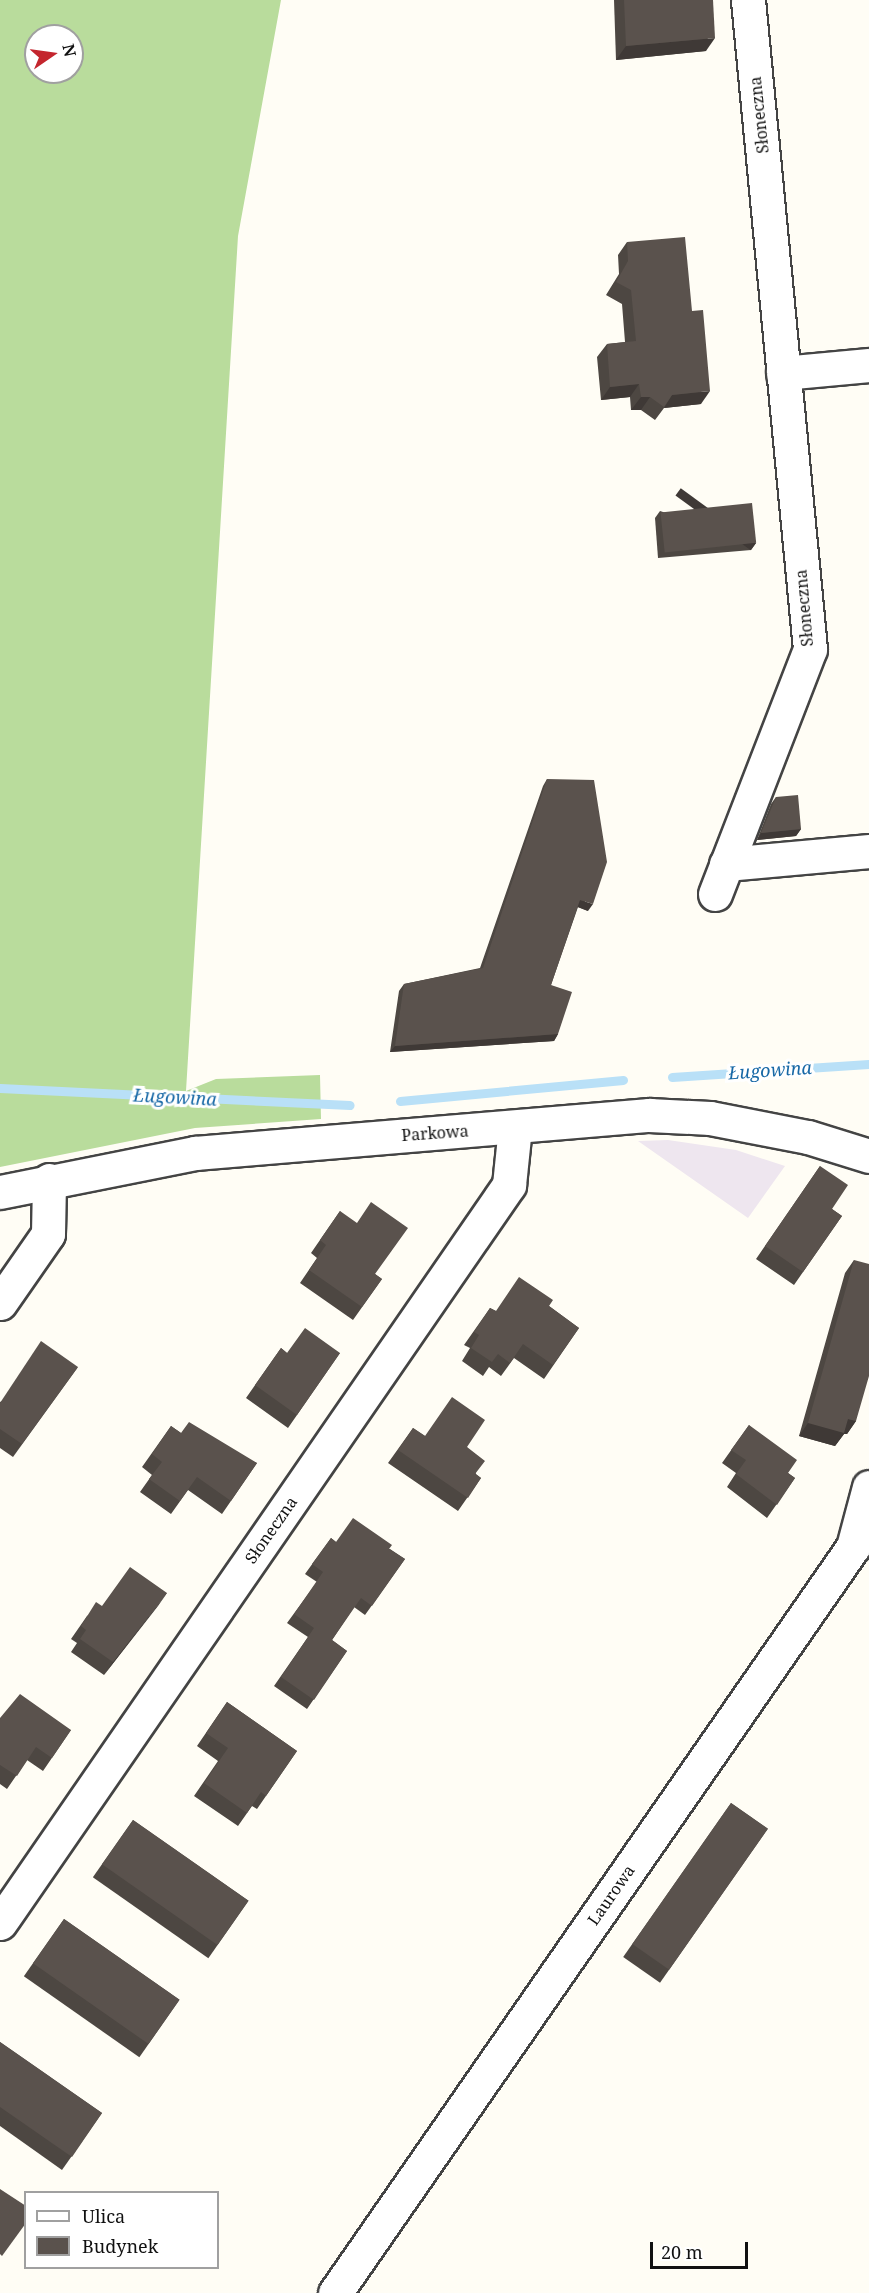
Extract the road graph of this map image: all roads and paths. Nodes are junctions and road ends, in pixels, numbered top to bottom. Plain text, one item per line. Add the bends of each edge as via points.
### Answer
1 (748, 0) edge
2 (869, 365) edge
3 (783, 373) junction
4 (869, 851) edge
5 (515, 1127) junction
6 (869, 1156) edge
7 (50, 1180) junction
8 (0, 1192) edge
9 (0, 1303) edge
10 (869, 1487) edge
11 (0, 1923) edge
12 (335, 2293) edge

1 - 3 street, Słoneczna
2 - 3 street
3 - 4 street, Słoneczna via 810,649 720,879
5 - 6 street, Parkowa via 649,1115 710,1118 808,1137
5 - 7 street, Parkowa via 276,1143 195,1153
5 - 11 street, Słoneczna via 509,1185
7 - 8 street, Parkowa
7 - 9 street via 48,1234
10 - 12 street, Laurowa via 853,1547

